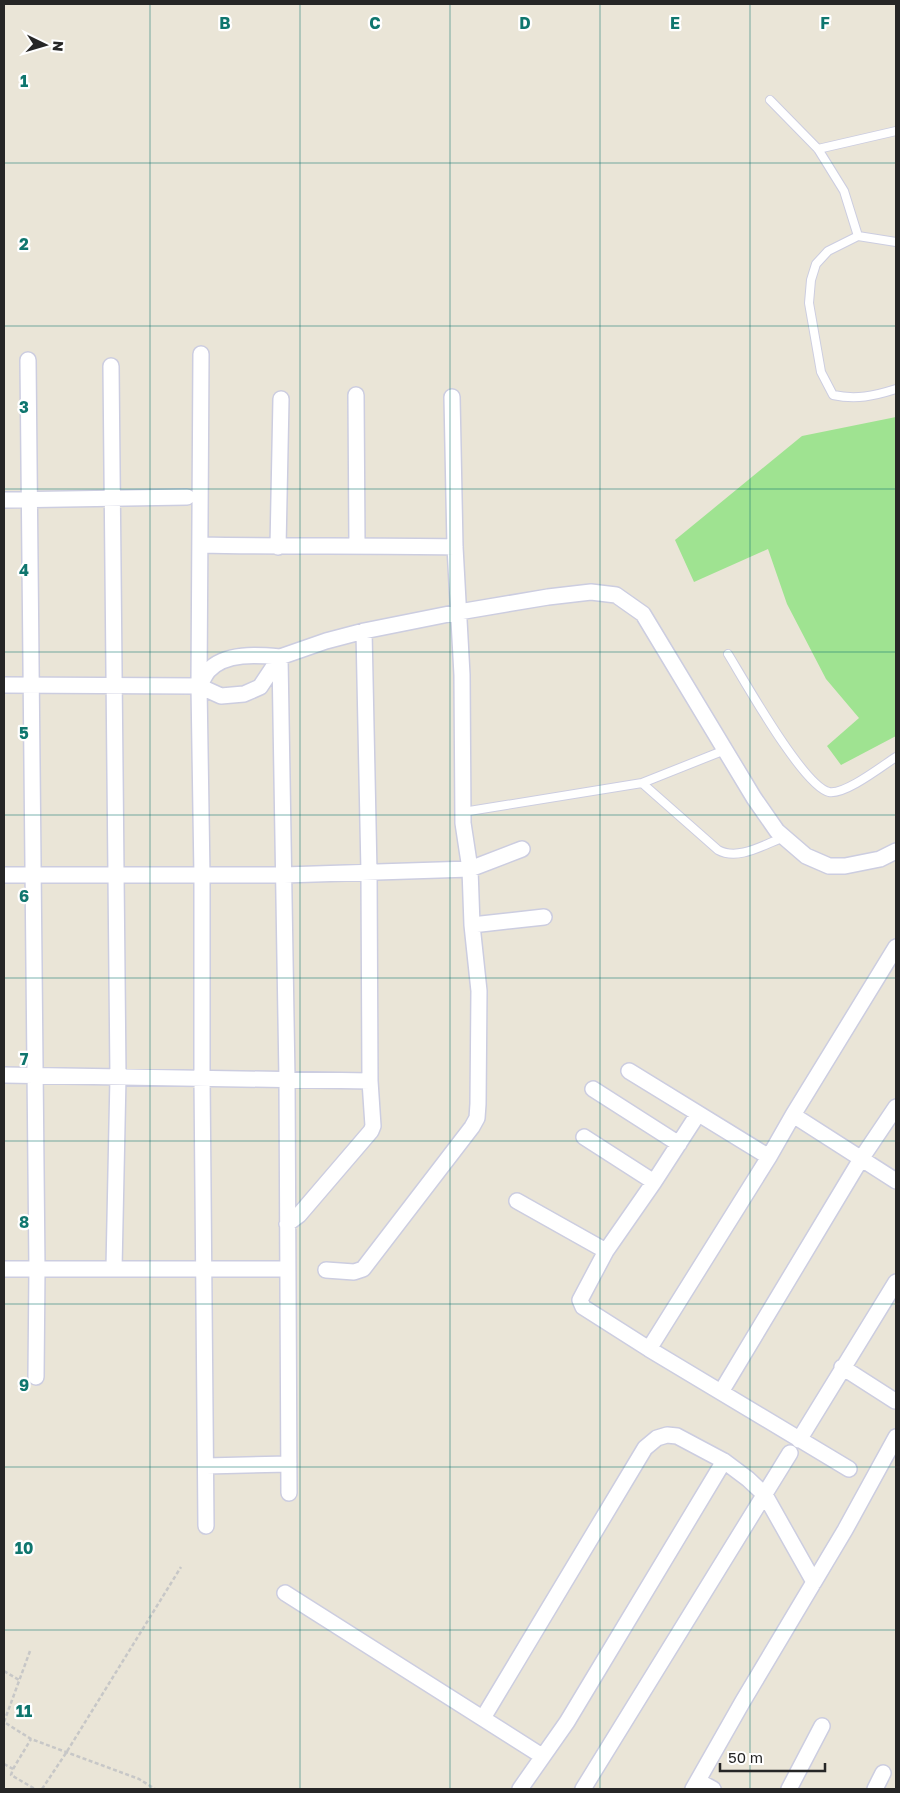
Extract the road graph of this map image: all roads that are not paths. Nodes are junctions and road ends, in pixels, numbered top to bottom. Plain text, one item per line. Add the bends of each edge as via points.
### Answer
1 (770, 100) dead end
2 (896, 131) edge
3 (818, 149) junction
4 (858, 236) junction
5 (896, 242) edge
6 (201, 354) dead end
7 (28, 360) dead end
8 (111, 366) dead end
9 (896, 389) edge
10 (356, 395) dead end
11 (452, 397) dead end
12 (281, 399) dead end
13 (187, 497) dead end
14 (113, 499) junction
15 (4, 500) edge
16 (30, 500) junction
17 (201, 545) junction
18 (357, 545) junction
19 (278, 547) junction
20 (455, 547) junction
21 (459, 612) junction
22 (364, 631) junction
23 (728, 654) dead end
24 (280, 657) junction
25 (4, 685) edge
26 (31, 685) junction
27 (115, 686) junction
28 (199, 686) junction
29 (726, 750) junction
30 (896, 757) edge
31 (642, 783) junction
32 (463, 812) junction
33 (784, 837) junction
34 (522, 849) dead end
35 (896, 851) edge
36 (470, 869) junction
37 (368, 872) junction
38 (117, 874) junction
39 (4, 875) edge
40 (33, 875) junction
41 (284, 875) junction
42 (202, 876) junction
43 (544, 917) dead end
44 (472, 925) junction
45 (896, 947) edge
46 (629, 1071) dead end
47 (4, 1075) edge
48 (34, 1076) junction
49 (118, 1077) junction
50 (202, 1078) junction
51 (287, 1080) junction
52 (370, 1080) junction
53 (593, 1089) dead end
54 (896, 1107) edge
55 (698, 1114) junction
56 (793, 1115) junction
57 (584, 1137) dead end
58 (679, 1144) junction
59 (769, 1157) junction
60 (861, 1159) junction
61 (896, 1181) edge
62 (654, 1182) junction
63 (517, 1201) dead end
64 (287, 1224) junction
65 (606, 1251) junction
66 (114, 1268) junction
67 (4, 1269) edge
68 (37, 1269) junction
69 (287, 1269) junction
70 (205, 1270) junction
71 (326, 1270) dead end
72 (896, 1282) edge
73 (891, 1303) edge
74 (648, 1349) junction
75 (842, 1367) junction
76 (36, 1377) dead end
77 (722, 1392) junction
78 (895, 1401) dead end
79 (896, 1437) edge
80 (799, 1440) junction
81 (790, 1453) dead end
82 (724, 1461) junction
83 (289, 1464) junction
84 (206, 1466) junction
85 (849, 1469) dead end
86 (289, 1493) dead end
87 (765, 1495) junction
88 (206, 1526) dead end
89 (814, 1582) junction
90 (285, 1593) dead end
91 (483, 1718) junction
92 (822, 1726) dead end
93 (542, 1756) junction
94 (883, 1773) dead end
95 (696, 1785) edge
96 (520, 1789) edge
97 (583, 1789) edge
98 (713, 1789) edge
99 (789, 1789) edge
100 (875, 1789) edge

1 - 3 lane
2 - 3 lane
3 - 4 lane via 844,191
4 - 5 lane
4 - 9 lane via 828,251 816,264 811,280 809,303 821,372 834,395 845,398 863,398
6 - 17 street
7 - 16 street
8 - 14 street
10 - 18 street
11 - 20 street
12 - 19 street
13 - 14 street
14 - 16 street
14 - 27 street
15 - 16 street
16 - 26 street
17 - 19 street
17 - 28 street
18 - 19 street
18 - 20 street
20 - 21 street
21 - 22 street
21 - 29 street via 591,592 616,595 643,614
21 - 32 street
22 - 24 street
22 - 37 street
23 - 30 lane via 790,754 819,786 829,792 840,792
24 - 28 street via 238,656 208,671
24 - 28 street via 260,686 244,694 221,696
24 - 41 street
25 - 26 street
26 - 27 street
26 - 40 street
27 - 28 street
27 - 38 street
28 - 42 street
29 - 31 lane
29 - 33 street via 754,798
31 - 32 lane
31 - 33 lane via 726,854 736,855
32 - 36 street
33 - 35 street via 806,856 829,866 880,859
34 - 36 street
36 - 37 street
36 - 44 street
37 - 41 street
37 - 52 street
38 - 40 street
38 - 42 street
38 - 49 street
39 - 40 street
40 - 48 street
41 - 42 street
41 - 51 street
42 - 50 street
43 - 44 street
44 - 71 street via 478,991 476,1118 456,1150 363,1268 354,1272
45 - 56 street
46 - 55 street
47 - 48 street
48 - 49 street
48 - 68 street
49 - 50 street
49 - 66 street
50 - 51 street
50 - 70 street
51 - 52 street
51 - 64 street
52 - 64 street via 371,1131
53 - 58 street
54 - 60 street
55 - 58 street
55 - 59 street
56 - 59 street
56 - 60 street
57 - 62 street
58 - 62 street
59 - 74 street
60 - 61 street
60 - 77 street
62 - 65 street
63 - 65 street
64 - 69 street
65 - 74 street via 580,1300 581,1304
66 - 68 street
66 - 70 street
67 - 68 street
68 - 76 street
69 - 70 street
69 - 83 street
70 - 84 street
72 - 73 street
73 - 75 street
74 - 77 street
75 - 78 street
75 - 80 street
77 - 80 street
79 - 89 street
80 - 85 street
81 - 87 street
82 - 87 street
82 - 91 street via 677,1436 657,1438 645,1448
82 - 93 street via 567,1722
83 - 84 street
83 - 86 street
84 - 88 street
87 - 89 street
87 - 97 street
89 - 95 street
90 - 91 street
91 - 93 street
92 - 99 street
93 - 96 street
94 - 100 street
95 - 98 street

